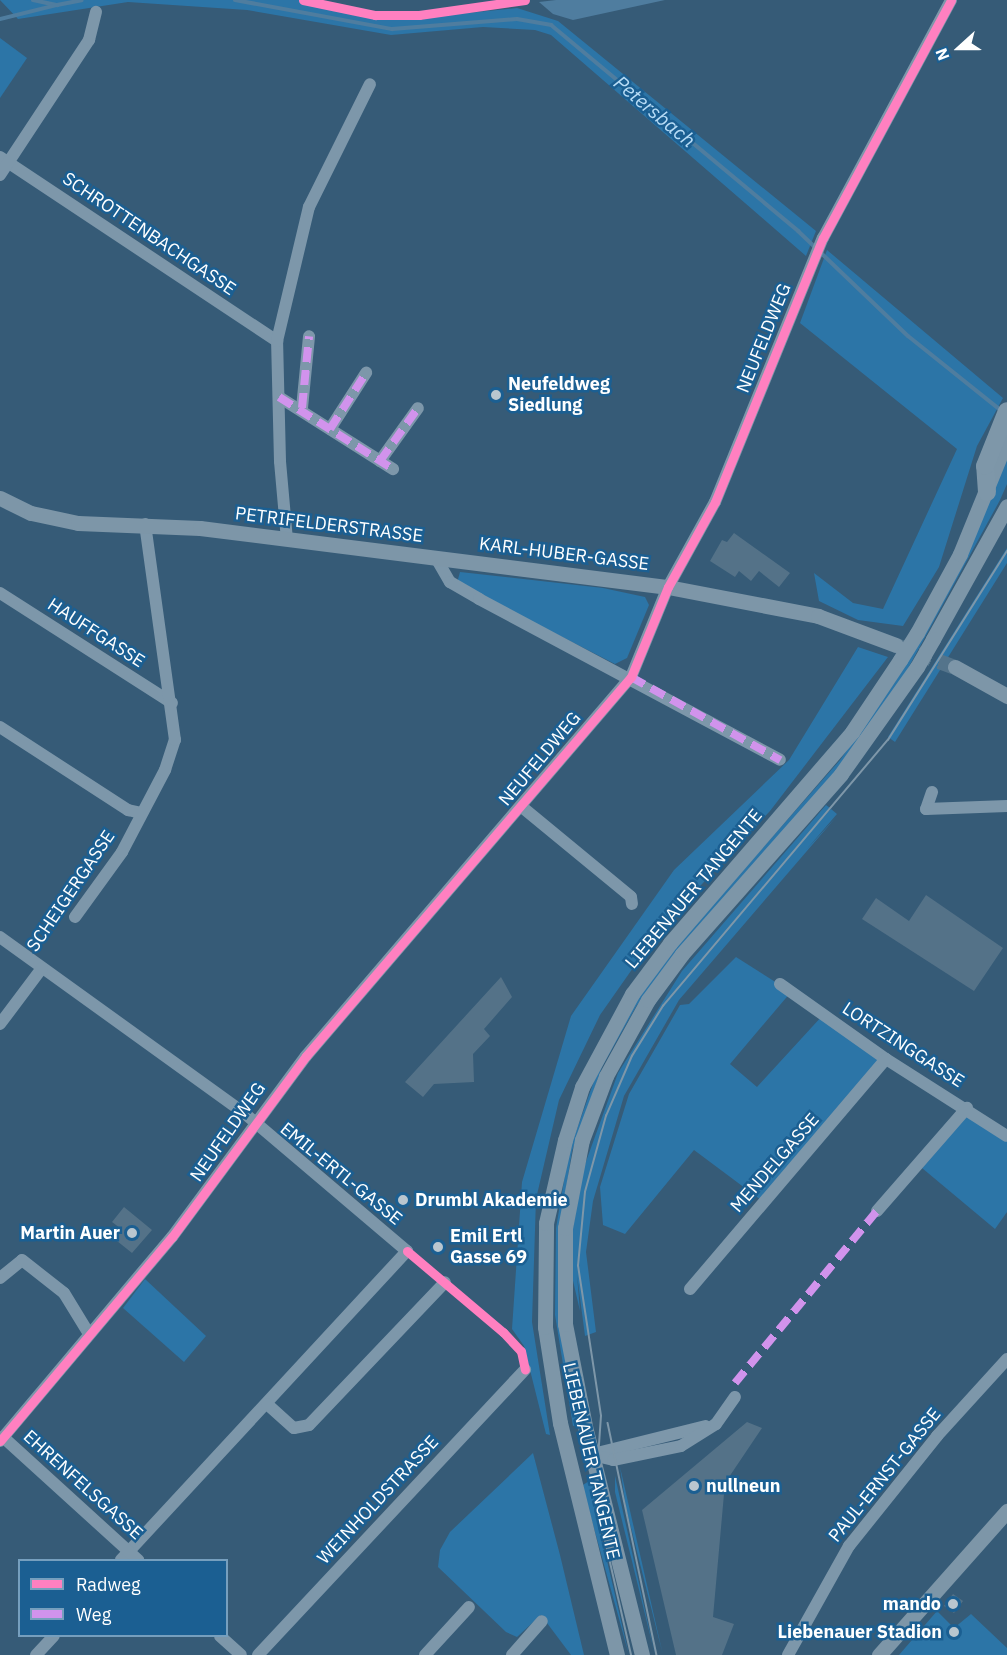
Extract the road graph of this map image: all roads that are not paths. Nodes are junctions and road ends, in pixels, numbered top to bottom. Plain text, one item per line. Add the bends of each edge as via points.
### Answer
1 (951, 0) edge
2 (96, 12) dead end
3 (370, 84) dead end
4 (4, 159) edge
5 (0, 176) edge
6 (309, 336) dead end
7 (277, 341) junction
8 (366, 373) dead end
9 (279, 397) junction
10 (302, 408) junction
11 (418, 408) dead end
12 (1007, 411) edge
13 (330, 429) junction
14 (1007, 439) edge
15 (380, 461) junction
16 (393, 469) dead end
17 (987, 492) junction
18 (0, 498) edge
19 (1007, 506) edge
20 (145, 524) junction
21 (287, 540) junction
22 (436, 558) junction
23 (668, 587) junction
24 (0, 593) edge
25 (896, 645) tunnel mouth
26 (956, 667) tunnel mouth
27 (631, 677) junction
28 (1007, 696) edge
29 (172, 703) junction
30 (0, 728) edge
31 (780, 760) dead end
32 (932, 792) dead end
33 (1007, 806) edge
34 (522, 807) junction
35 (141, 813) junction
36 (632, 904) dead end
37 (75, 917) dead end
38 (0, 937) edge
39 (42, 968) junction
40 (780, 984) dead end
41 (0, 1024) edge
42 (886, 1059) junction
43 (967, 1108) junction
44 (253, 1122) junction
45 (1007, 1136) edge
46 (877, 1211) dead end
47 (0, 1278) edge
48 (445, 1282) dead end
49 (690, 1289) dead end
50 (89, 1334) junction
51 (1007, 1359) edge
52 (525, 1370) dead end
53 (735, 1397) dead end
54 (267, 1404) junction
55 (2, 1439) edge
56 (592, 1455) junction
57 (569, 1460) junction
58 (1007, 1511) edge
59 (125, 1556) edge
60 (469, 1607) dead end
61 (542, 1621) dead end
62 (52, 1637) edge
63 (222, 1637) edge
64 (36, 1655) edge
65 (241, 1655) edge
66 (258, 1655) edge
67 (425, 1655) edge
68 (512, 1655) edge
69 (617, 1655) edge
70 (642, 1655) edge
71 (788, 1655) edge
72 (879, 1655) edge

1 - 23 street, NEUFELDWEG via 823,238 715,502
2 - 4 street via 89,40
3 - 7 street via 309,207
4 - 5 street
4 - 7 street, SCHROTTENBACHGASSE
6 - 10 street
7 - 9 street
8 - 13 street
9 - 10 street
9 - 21 street
10 - 13 street
11 - 15 street
12 - 17 highway via 985,466
13 - 15 street
14 - 17 main road, LIEBENAUER TANGENTE
15 - 16 street
17 - 57 main road, LIEBENAUER TANGENTE, bridge via 900,660 806,789 670,943 632,994 582,1088 554,1182 542,1272 549,1362
18 - 20 main road, PETRIFELDERSTRASSE via 31,513 78,523
19 - 56 main road, LIEBENAUER TANGENTE, bridge via 917,667 841,774 664,977 606,1076 572,1182 563,1272 565,1324
20 - 21 main road, PETRIFELDERSTRASSE
20 - 29 street, SCHEIGERGASSE
21 - 22 main road, PETRIFELDERSTRASSE
22 - 23 main road, KARL-HUBER-GASSE
22 - 27 street, PETRIFELDERSTRASSE via 450,582
23 - 25 main road, KARL-HUBER-GASSE via 818,616
23 - 27 street, NEUFELDWEG
24 - 29 street, HAUFFGASSE
26 - 28 main road
27 - 31 street, PETRIFELDERSTRASSE
27 - 34 street, NEUFELDWEG
29 - 35 street, SCHEIGERGASSE via 175,740
30 - 35 street via 128,810
32 - 33 street via 926,808
34 - 36 street via 631,897
34 - 44 street, NEUFELDWEG via 361,989
35 - 37 street, SCHEIGERGASSE via 122,852
38 - 39 street, EMIL-ERTL-GASSE
39 - 41 street, SCHEIGERGASSE
39 - 44 street, EMIL-ERTL-GASSE
40 - 42 street, LORTZINGGASSE
42 - 43 street, LORTZINGGASSE
42 - 49 street, MENDELGASSE
43 - 45 street, LORTZINGGASSE
43 - 46 street
44 - 50 street, NEUFELDWEG via 252,1133 223,1171
44 - 54 street, EMIL-ERTL-GASSE via 407,1251
47 - 50 street via 22,1260 64,1293
48 - 54 street via 309,1425 294,1428
50 - 55 street, NEUFELDWEG
51 - 71 street, PAUL-ERNST-GASSE via 856,1536
52 - 66 street, WEINHOLDSTRASSE
53 - 56 street via 726,1414 712,1425
54 - 59 street
55 - 59 street, EHRENFELSGASSE
56 - 57 main road
56 - 70 main road, LIEBENAUER TANGENTE
57 - 69 main road, LIEBENAUER TANGENTE
58 - 72 main road
60 - 67 street
61 - 68 street
62 - 64 street
63 - 65 street

